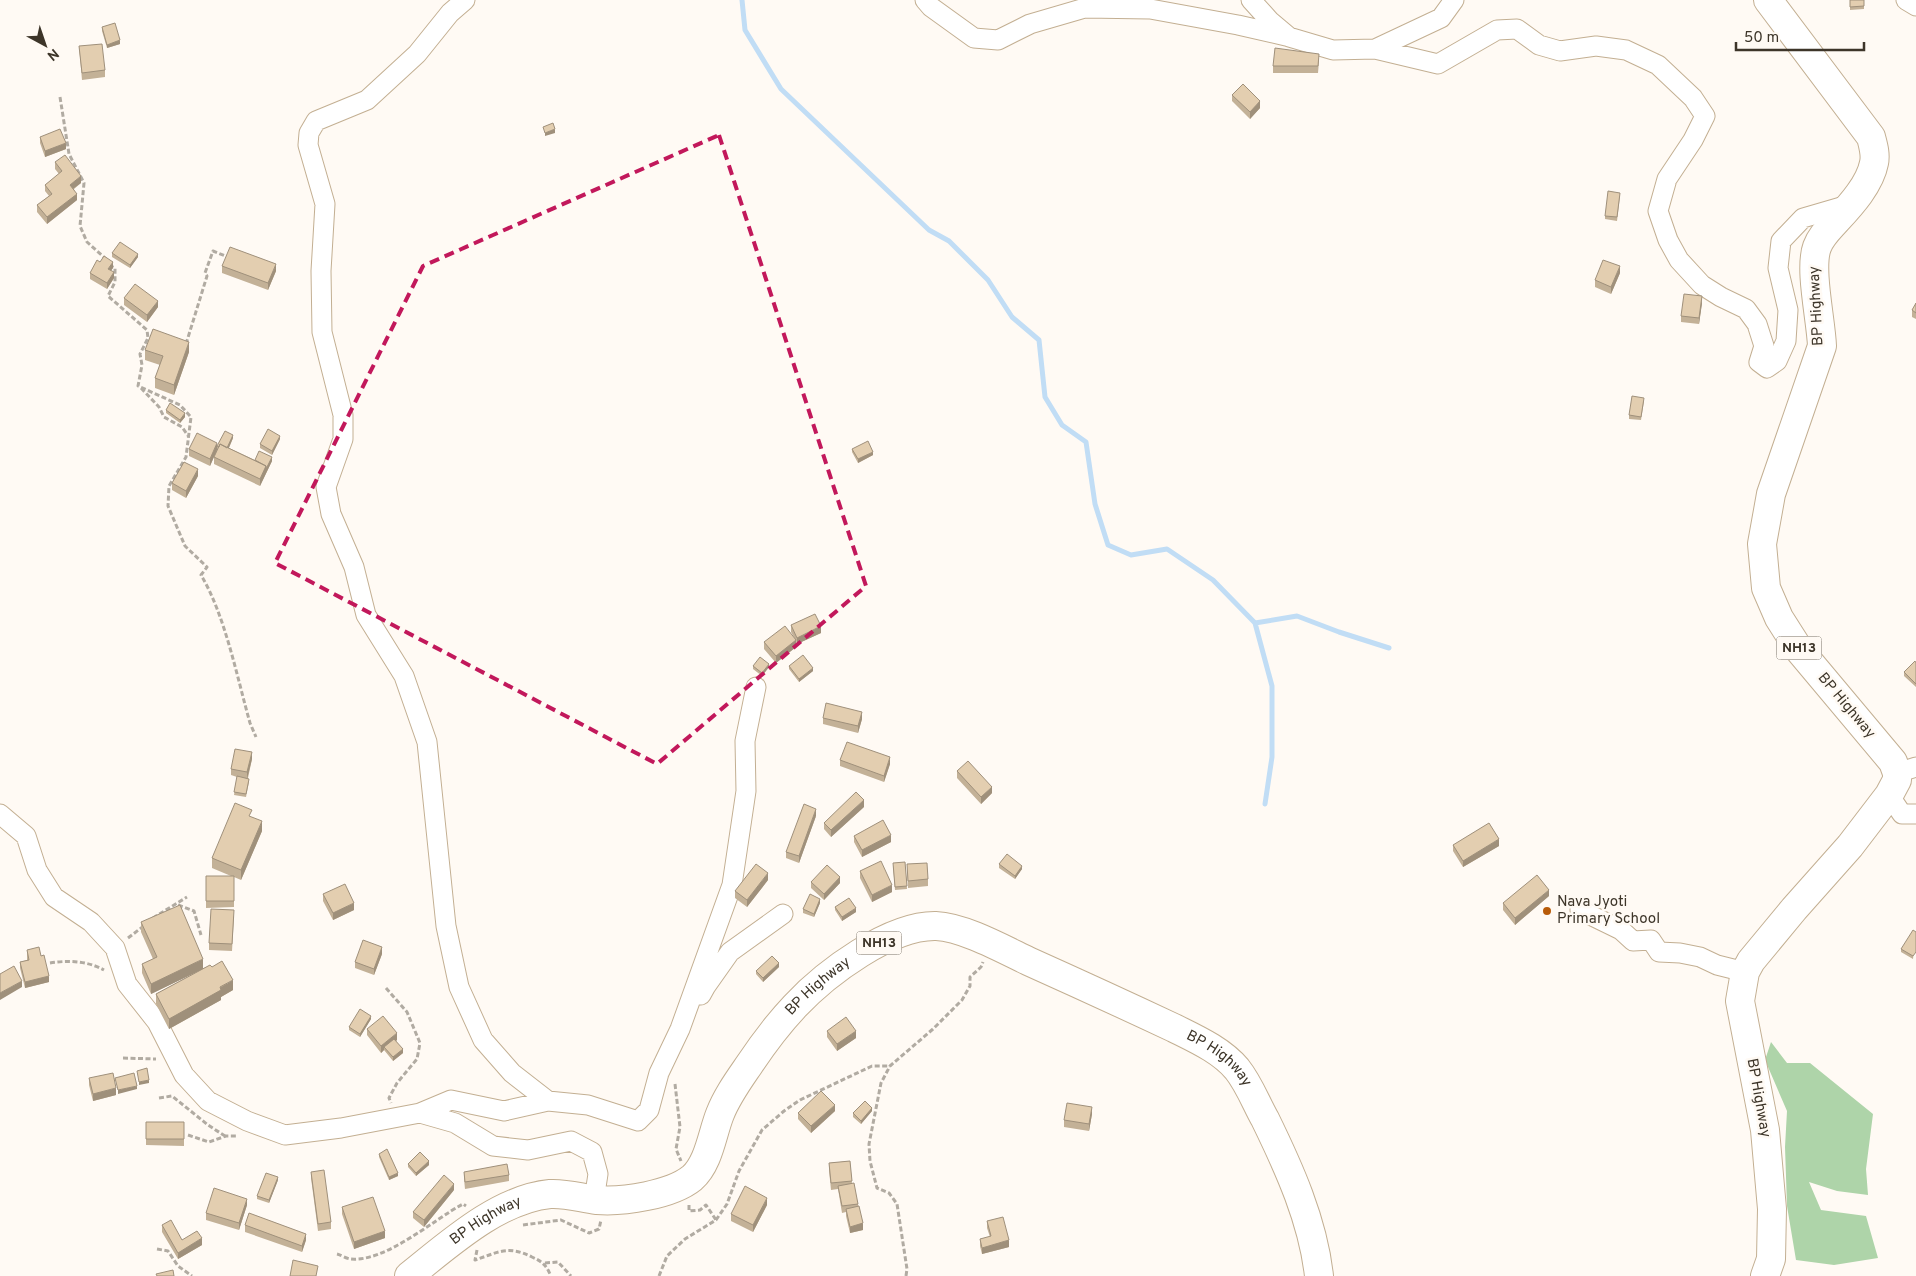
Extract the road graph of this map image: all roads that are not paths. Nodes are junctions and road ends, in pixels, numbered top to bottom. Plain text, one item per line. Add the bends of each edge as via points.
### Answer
1 (465, 0) edge
2 (925, 0) edge
3 (1250, 0) edge
4 (1454, 0) edge
5 (1768, 0) edge
6 (1906, 0) edge
7 (1916, 6) edge
8 (1289, 37) junction
9 (1375, 49) junction
10 (1852, 204) junction
11 (756, 687) dead end
12 (1901, 779) edge
13 (0, 814) edge
14 (1916, 814) edge
15 (1580, 910) dead end
16 (783, 914) dead end
17 (1745, 972) junction
18 (659, 1073) junction
19 (548, 1101) junction
20 (413, 1115) junction
21 (600, 1200) junction
22 (409, 1276) edge
23 (1319, 1276) edge
24 (1765, 1276) edge

1 - 19 street via 450,13 417,54 367,100 316,121 309,133 308,145 325,204 322,332 344,415 344,439 326,487 331,514 354,567 366,614 404,676 427,742 446,926 459,987 483,1040 512,1073
2 - 8 street via 974,38 998,40 1030,24 1085,8 1150,9
3 - 8 street
4 - 9 street via 1441,18
5 - 10 highway, BP Highway / NH13 via 1871,137 1874,162
6 - 7 street
8 - 9 street via 1333,50
9 - 10 street via 1438,64 1497,30 1517,29 1539,45 1560,51 1596,46 1626,50 1658,65 1693,98 1705,116 1667,179 1658,211 1668,240 1679,260 1702,286 1746,309 1757,324 1764,346 1759,362 1767,368 1778,361 1786,341 1788,310 1778,268 1781,241 1803,218
10 - 12 highway, BP Highway / NH13 via 1822,236 1816,248 1813,262 1822,346 1771,494 1762,544 1766,588 1779,618 1800,651 1892,762
11 - 18 street via 745,741 746,792 732,885 680,1028
12 - 14 street via 1902,814
12 - 17 highway, BP Highway via 1850,846 1750,961
13 - 20 street via 26,836 37,870 54,897 91,922 114,948 126,981 158,1022 184,1075 208,1100 247,1121 285,1135
15 - 17 street via 1621,930 1633,941 1651,940 1659,952 1700,957
16 - 18 street via 730,952 706,986 680,1042
17 - 24 highway, BP Highway via 1740,1001 1765,1130 1772,1209 1770,1258
18 - 19 street via 648,1110 638,1121 588,1105
19 - 20 street via 504,1110 451,1100
20 - 21 street via 455,1123 493,1146 528,1150 571,1141 592,1152
21 - 22 highway, BP Highway / NH13 via 550,1194 523,1201 465,1231
21 - 23 highway, BP Highway / NH13 via 621,1200 674,1189 693,1177 704,1160 732,1089 790,1012 830,974 874,945 922,926 939,926 990,943 1201,1041 1224,1056 1248,1088 1284,1158 1316,1249

